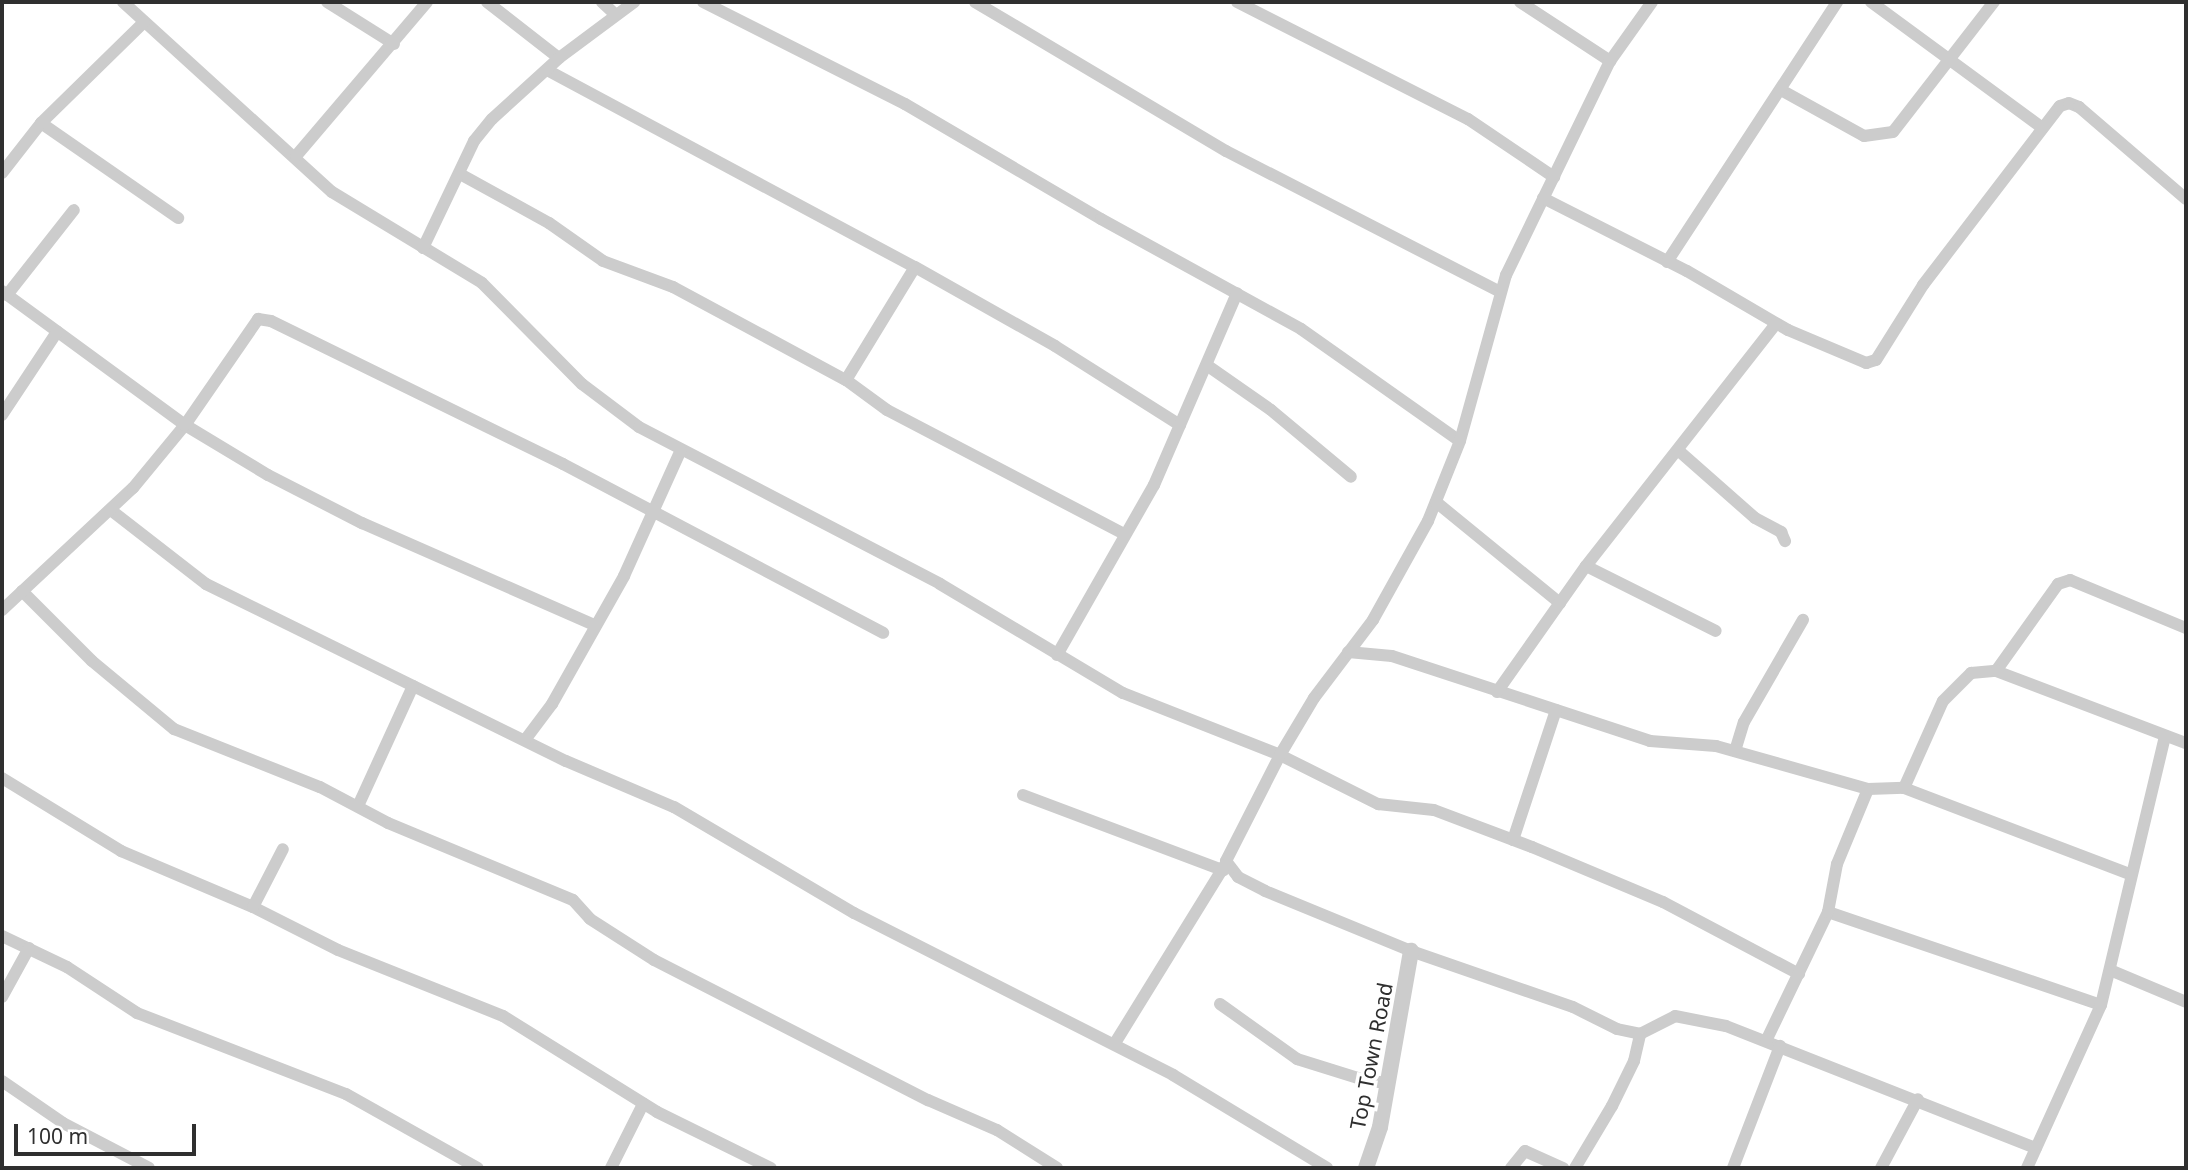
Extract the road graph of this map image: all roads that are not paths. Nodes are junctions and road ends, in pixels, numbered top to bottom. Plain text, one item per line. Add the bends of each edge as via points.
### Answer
1 (124, 2) edge
2 (330, 2) edge
3 (427, 2) edge
4 (487, 2) edge
5 (602, 2) edge
6 (634, 2) edge
7 (703, 2) edge
8 (975, 2) edge
9 (1237, 2) edge
10 (1520, 2) edge
11 (1652, 2) edge
12 (1838, 2) edge
13 (1871, 2) edge
14 (1994, 2) edge
15 (615, 14) junction
16 (144, 22) junction
17 (394, 44) junction
18 (559, 58) junction
19 (1610, 61) junction
20 (1951, 61) junction
21 (547, 70) junction
22 (1781, 90) junction
23 (41, 122) junction
24 (2040, 127) junction
25 (296, 156) junction
26 (2, 173) edge
27 (460, 174) junction
28 (1554, 177) junction
29 (1543, 198) junction
30 (2186, 200) edge
31 (74, 210) dead end
32 (178, 218) dead end
33 (423, 247) junction
34 (1667, 261) junction
35 (915, 267) junction
36 (1500, 292) junction
37 (4, 293) edge
38 (1237, 293) junction
39 (1776, 324) junction
40 (57, 332) junction
41 (1208, 366) junction
42 (846, 380) junction
43 (2, 415) edge
44 (185, 425) junction
45 (1180, 425) junction
46 (1460, 441) junction
47 (681, 450) junction
48 (1679, 451) junction
49 (1351, 477) dead end
50 (1436, 502) junction
51 (112, 510) junction
52 (652, 510) junction
53 (1124, 534) junction
54 (1785, 541) dead end
55 (1586, 566) junction
56 (22, 592) junction
57 (1560, 603) junction
58 (2, 610) edge
59 (1803, 620) dead end
60 (594, 625) junction
61 (2186, 628) edge
62 (1716, 631) dead end
63 (883, 632) dead end
64 (1348, 652) junction
65 (1057, 655) junction
66 (1996, 671) junction
67 (413, 685) junction
68 (1497, 692) junction
69 (1556, 710) junction
70 (2165, 737) junction
71 (526, 740) junction
72 (2186, 743) edge
73 (1735, 751) junction
74 (1280, 755) junction
75 (2, 778) edge
76 (1904, 788) junction
77 (1868, 789) junction
78 (1023, 795) dead end
79 (358, 806) junction
80 (1513, 840) junction
81 (283, 849) dead end
82 (1224, 866) junction
83 (2129, 874) junction
84 (253, 907) junction
85 (1828, 912) junction
86 (2, 936) edge
87 (29, 948) junction
88 (1411, 951) junction
89 (2110, 971) junction
90 (1799, 974) junction
91 (2, 997) edge
92 (2186, 1002) edge
93 (1220, 1004) dead end
94 (2101, 1005) junction
95 (1640, 1034) junction
96 (1766, 1041) junction
97 (1115, 1043) junction
98 (1780, 1046) junction
99 (2, 1081) edge
100 (1388, 1083) junction
101 (1918, 1099) junction
102 (643, 1104) junction
103 (2036, 1148) junction
104 (149, 1168) edge
105 (478, 1168) edge
106 (611, 1168) edge
107 (771, 1168) edge
108 (1057, 1168) edge
109 (1327, 1168) edge
110 (1366, 1168) edge
111 (1511, 1168) edge
112 (1563, 1168) edge
113 (1575, 1168) edge
114 (1733, 1168) edge
115 (1881, 1168) edge
116 (2027, 1168) edge

1 - 16 street
2 - 17 street
3 - 17 street
4 - 18 street
5 - 15 street
6 - 15 street
7 - 38 street via 905,104
8 - 36 street via 1226,151
9 - 28 street via 1468,119
10 - 19 street
11 - 19 street
12 - 22 street
13 - 20 street
14 - 20 street
15 - 18 street
16 - 23 street
16 - 25 street
17 - 25 street
18 - 21 street
19 - 28 street
20 - 22 street via 1906,119 1881,136 1864,136
20 - 24 street
21 - 27 street via 492,118 474,141
21 - 35 street
22 - 34 street
23 - 26 street
23 - 32 street
24 - 30 street via 2060,106 2079,107
24 - 39 street via 1923,285 1876,360 1853,360
25 - 33 street via 332,191
27 - 33 street
27 - 42 street via 549,223 603,261 673,287
28 - 29 street
29 - 34 street
29 - 36 street
31 - 37 street
33 - 47 street via 493,293 606,404
34 - 39 street
35 - 42 street
35 - 45 street via 1055,346
36 - 46 street
37 - 40 street
38 - 41 street
38 - 46 street via 1301,329
39 - 48 street
40 - 43 street
40 - 44 street
41 - 45 street
41 - 49 street via 1271,410
42 - 53 street via 887,410
44 - 51 street
44 - 52 street via 258,319 271,321
44 - 60 street via 316,501
45 - 53 street via 1154,485
46 - 50 street
47 - 52 street
47 - 65 street via 916,570
48 - 54 street via 1755,518 1781,531
48 - 55 street
50 - 57 street
50 - 64 street via 1373,620
51 - 56 street
51 - 67 street via 206,584
52 - 60 street via 624,576
52 - 63 street
53 - 65 street
55 - 57 street
55 - 62 street
56 - 58 street
56 - 79 street via 92,661 174,729
57 - 68 street
59 - 73 street via 1744,722
60 - 71 street via 552,704
61 - 66 street via 2070,580 2058,584
64 - 68 street via 1392,656
64 - 74 street
65 - 74 street via 1122,693
66 - 70 street
66 - 76 street via 1971,673 1954,686
67 - 71 street
67 - 79 street
68 - 69 street
69 - 73 street via 1650,741 1680,741
69 - 80 street
70 - 72 street
70 - 83 street via 2150,812
71 - 97 street via 674,807 855,913
73 - 77 street
74 - 80 street via 1378,804 1434,810
74 - 82 street
75 - 84 street via 121,851
76 - 77 street
76 - 83 street
77 - 85 street via 1837,864
78 - 82 street
79 - 108 street via 572,900 590,919 654,960 928,1100 997,1130
80 - 90 street via 1662,902
81 - 84 street
82 - 88 street via 1247,882
82 - 97 street
83 - 89 street
84 - 102 street via 338,950 503,1016
85 - 90 street
85 - 94 street
86 - 87 street
87 - 91 street
87 - 105 street via 137,1013 346,1094
88 - 95 street
88 - 100 street, Top Town Road
89 - 92 street
89 - 94 street
90 - 96 street
93 - 100 street via 1297,1059 1367,1082
94 - 103 street
95 - 96 street via 1675,1016 1726,1026
95 - 113 street via 1623,1083 1589,1152
96 - 98 street
97 - 109 street
98 - 101 street
98 - 114 street
99 - 104 street via 63,1123
100 - 110 street, Top Town Road
101 - 103 street
101 - 115 street
102 - 106 street
102 - 107 street
103 - 116 street
111 - 112 street via 1525,1151

